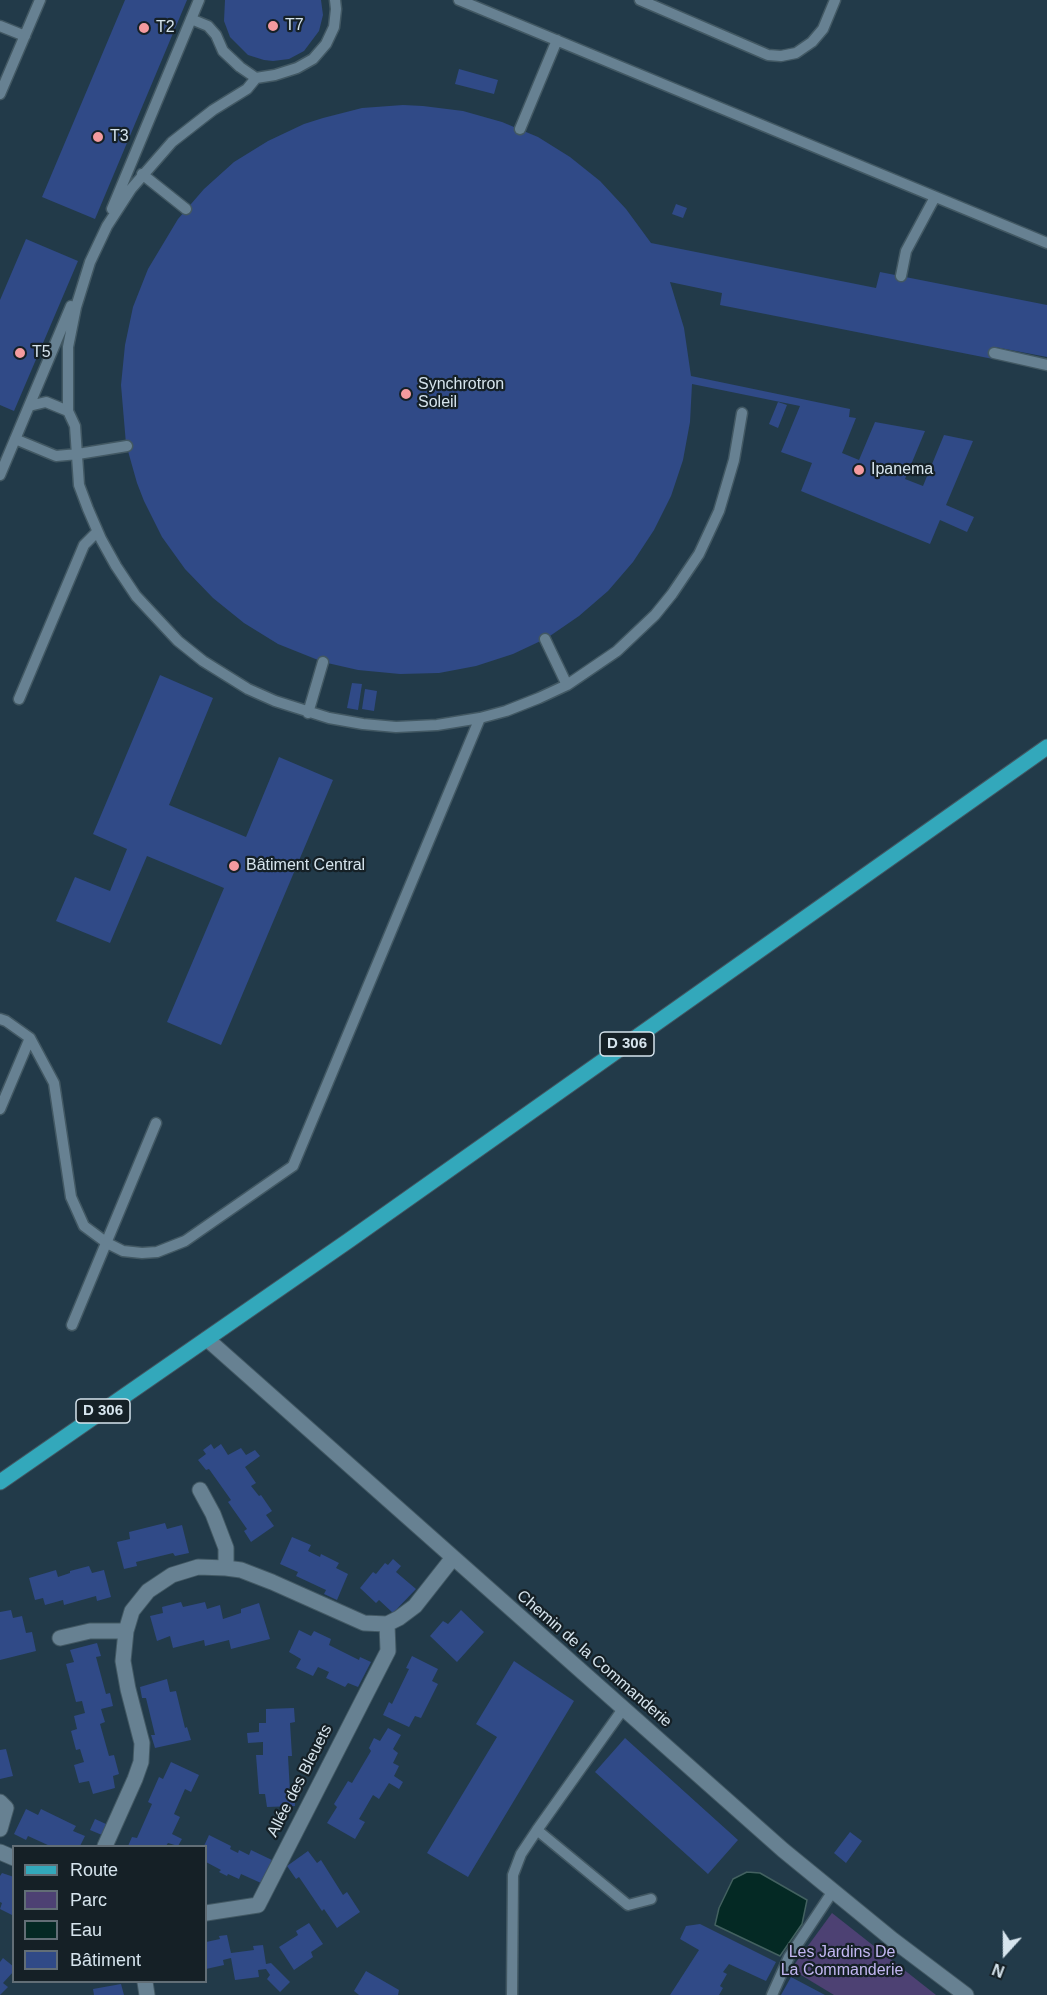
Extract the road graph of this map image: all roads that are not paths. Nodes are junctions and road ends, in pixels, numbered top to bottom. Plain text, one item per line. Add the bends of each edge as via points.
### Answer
1 (40, 0) edge
2 (199, 0) edge
3 (335, 0) edge
4 (459, 0) edge
5 (640, 0) edge
6 (835, 0) edge
7 (190, 19) junction
8 (0, 26) edge
9 (25, 36) junction
10 (558, 40) junction
11 (256, 78) junction
12 (0, 94) edge
13 (520, 129) dead end
14 (142, 174) junction
15 (935, 197) junction
16 (186, 209) dead end
17 (1047, 243) edge
18 (90, 262) junction
19 (901, 276) dead end
20 (994, 353) dead end
21 (1047, 365) edge
22 (29, 406) junction
23 (68, 411) junction
24 (742, 414) dead end
25 (15, 439) junction
26 (127, 446) dead end
27 (78, 454) junction
28 (0, 475) edge
29 (97, 532) junction
30 (545, 639) dead end
31 (323, 662) dead end
32 (567, 685) junction
33 (19, 699) dead end
34 (308, 713) junction
35 (480, 718) junction
36 (1047, 747) edge
37 (0, 1019) edge
38 (30, 1038) junction
39 (0, 1109) edge
40 (156, 1123) dead end
41 (107, 1243) junction
42 (72, 1325) dead end
43 (207, 1339) junction
44 (0, 1482) edge
45 (200, 1490) dead end
46 (453, 1559) junction
47 (226, 1568) junction
48 (387, 1624) junction
49 (126, 1631) junction
50 (60, 1638) dead end
51 (623, 1709) junction
52 (0, 1802) edge
53 (0, 1829) edge
54 (537, 1830) junction
55 (105, 1845) edge
56 (833, 1891) junction
57 (651, 1899) dead end
58 (207, 1913) edge
59 (512, 1995) edge
60 (772, 1995) edge
61 (966, 1995) edge

1 - 9 lane
2 - 7 lane
3 - 11 lane via 334,27 313,59 297,68
4 - 10 lane
5 - 6 lane via 768,55 781,56 796,53 813,42
7 - 11 lane via 208,26 223,51
7 - 18 lane
8 - 9 lane
9 - 12 lane
10 - 13 lane
10 - 15 lane
11 - 14 lane via 247,89 172,142
14 - 16 lane
14 - 18 lane via 107,226
15 - 17 lane
15 - 19 lane via 906,251
18 - 22 lane
18 - 23 lane via 75,307 68,347
20 - 21 lane
22 - 23 lane via 46,402
22 - 25 lane
23 - 27 lane via 75,426
24 - 32 lane via 727,488 711,530 685,576 635,635
25 - 27 lane via 56,456
25 - 28 lane
26 - 27 lane
27 - 29 lane via 79,485
29 - 33 lane via 84,545
29 - 34 lane via 136,596 178,641 248,689
30 - 32 lane
31 - 34 lane
32 - 35 lane
34 - 35 lane via 396,727
35 - 41 lane via 293,1166 185,1241 157,1252 142,1253 123,1251
36 - 43 main road, D 306
37 - 38 lane
38 - 39 lane
38 - 41 lane via 54,1083 71,1197 84,1226
40 - 41 lane
41 - 42 lane
43 - 44 main road, D 306
43 - 46 street, Chemin de la Commanderie
45 - 47 street via 226,1548
46 - 48 street via 415,1606
46 - 51 street, Chemin de la Commanderie
47 - 48 street via 272,1582 363,1623
47 - 49 street via 198,1567 172,1575 148,1592 132,1611
48 - 58 street, Allée des Bleuets via 388,1651 258,1905
49 - 50 street via 90,1631
49 - 55 street via 123,1661 142,1743 141,1762
51 - 54 lane
51 - 56 street, Chemin de la Commanderie
52 - 53 street via 6,1809
54 - 57 lane via 628,1905
54 - 59 lane via 513,1875
56 - 60 lane via 789,1957
56 - 61 street, Chemin de la Commanderie

